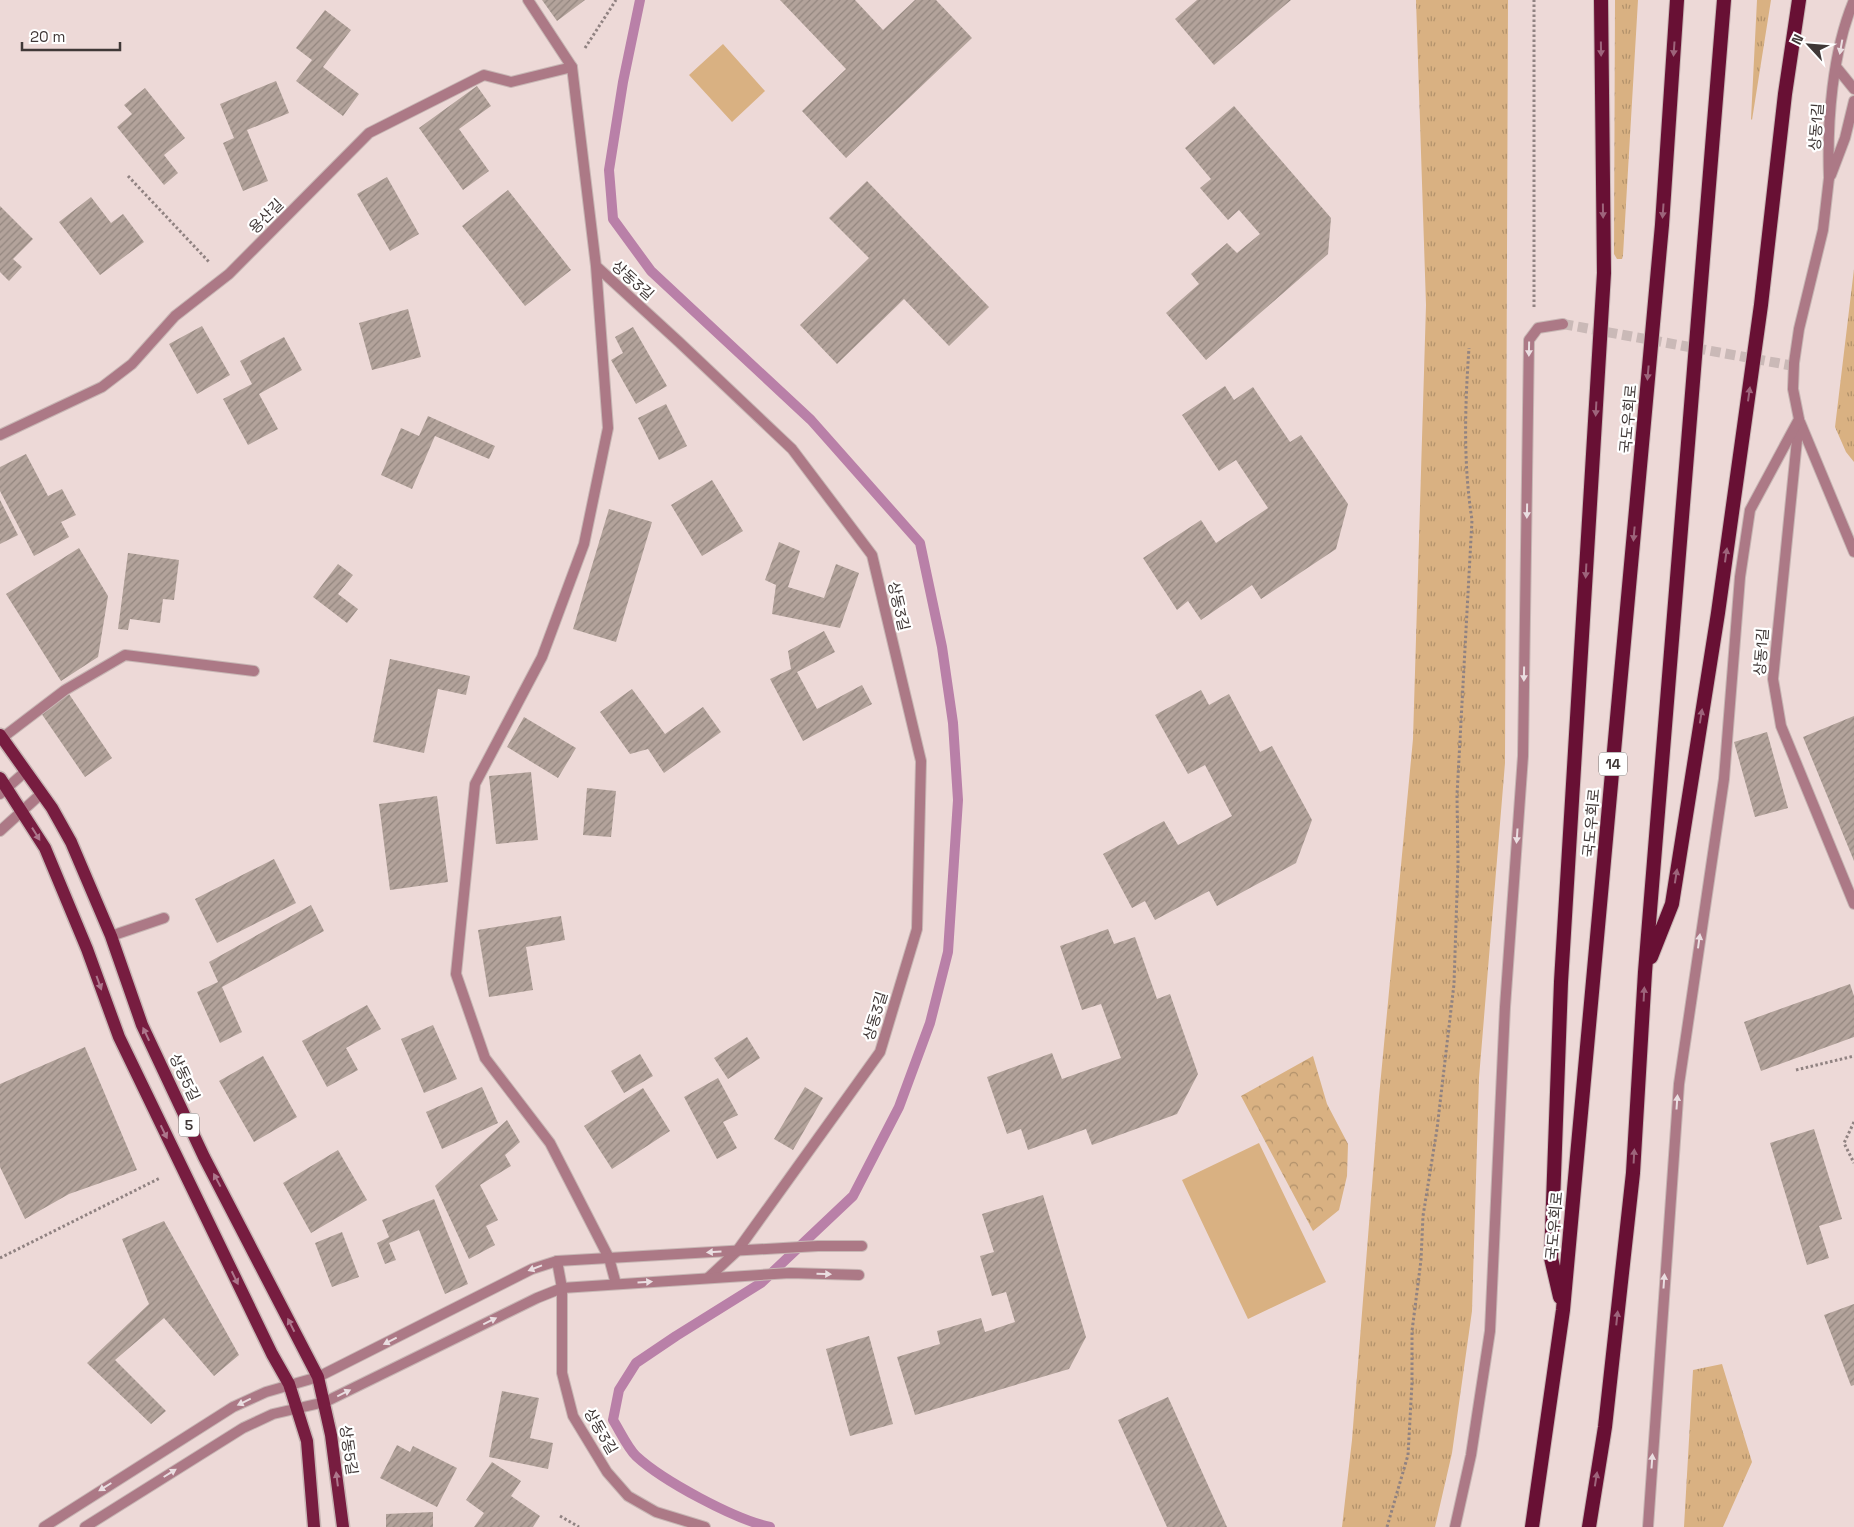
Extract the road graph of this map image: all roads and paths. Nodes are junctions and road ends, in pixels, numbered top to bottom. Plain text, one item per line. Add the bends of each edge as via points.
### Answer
1 (528, 0) edge
2 (616, 0) edge
3 (1534, 0) edge
4 (1601, 0) edge
5 (1677, 0) edge
6 (1724, 0) edge
7 (1799, 0) edge
8 (1854, 0) edge
9 (572, 67) junction
10 (1837, 68) junction
11 (1854, 89) edge
12 (1854, 102) edge
13 (128, 176) dead end
14 (1829, 178) junction
15 (596, 266) junction
16 (224, 278) junction
17 (1562, 324) tunnel mouth
18 (1534, 331) junction
19 (1469, 348) dead end
20 (1799, 419) junction
21 (0, 435) edge
22 (1854, 552) edge
23 (254, 671) dead end
24 (1, 736) edge
25 (26, 772) junction
26 (2, 787) edge
27 (42, 793) junction
28 (23, 812) junction
29 (0, 832) edge
30 (1854, 904) edge
31 (164, 918) dead end
32 (111, 936) junction
33 (1645, 972) junction
34 (1854, 1056) edge
35 (1796, 1070) dead end
36 (1854, 1122) edge
37 (1854, 1163) edge
38 (181, 1168) junction
39 (862, 1246) dead end
40 (737, 1251) junction
41 (0, 1258) edge
42 (609, 1258) junction
43 (557, 1261) junction
44 (859, 1275) dead end
45 (708, 1278) junction
46 (616, 1284) junction
47 (562, 1288) junction
48 (1563, 1310) junction
49 (318, 1377) junction
50 (289, 1384) junction
51 (325, 1402) junction
52 (298, 1409) junction
53 (560, 1516) dead end
54 (44, 1527) edge
55 (85, 1527) edge
56 (314, 1527) edge
57 (343, 1527) edge
58 (579, 1527) edge
59 (705, 1527) edge
60 (1387, 1527) edge
61 (1455, 1527) edge
62 (1532, 1527) edge
63 (1589, 1527) edge
64 (1648, 1527) edge

1 - 9 street, 상동3길
2 - 9 path
3 - 18 path
4 -> 48 highway via 1604,273 1561,982 1551,1258
5 -> 48 highway, 국도우회로 / 14 via 1662,225
6 - 33 highway
33 -> 7 highway via 1672,904 1762,305 1785,94
8 -> 10 street, 상동1길 via 1843,32
9 - 15 street, 상동3길
9 - 16 street, 용산길 via 511,82 484,75 369,133
10 - 11 street
10 - 14 street, 상동1길 via 1828,135
12 - 14 street, 상동1길 via 1845,138
13 - 16 path
14 - 20 street via 1824,230 1794,362 1793,389
15 - 40 street, 상동3길 via 792,449 872,555 921,761 917,929 880,1052
15 - 42 street via 608,428 584,544 577,563 542,656 475,784 456,974 485,1058 550,1143
16 - 21 street, 용산길 via 175,316 132,364 102,387
17 - 18 street
18 -> 61 street via 1529,340 1523,756 1505,1007 1490,1331 1471,1455
19 - 60 path via 1464,425 1466,480 1472,520 1457,795 1454,984 1423,1216 1412,1331 1408,1455
20 - 22 street
20 - 30 street, 상동1길 via 1773,679 1781,726
64 -> 20 street via 1679,1084 1724,779 1740,577 1750,510
23 - 24 street via 125,655 65,690
24 - 25 main road, 상동5길 / 5
25 - 26 street
25 - 27 main road, 상동5길 / 5
26 - 28 main road, 5
27 - 28 street
27 - 32 main road, 상동5길 / 5 via 71,842
28 - 29 street
28 -> 38 main road, 5 via 45,848 119,1037
31 - 32 street
49 -> 32 main road, 상동5길 / 5 via 204,1157 142,1025
63 -> 33 highway via 1605,1427 1633,1173
34 - 35 path
36 - 37 path via 1844,1143
38 - 41 path
38 -> 50 main road, 5
39 - 40 street
40 -> 42 street
40 - 45 street, 상동3길
42 - 43 street
42 - 46 street
43 - 47 street, 상동3길
43 -> 49 street via 532,1269
45 -> 44 street via 790,1273
46 -> 45 street
46 - 47 street
51 -> 47 street
47 - 59 street, 상동3길 via 562,1374 573,1416 589,1445 628,1496 656,1512
48 - 62 highway, 국도우회로 / 14
49 - 50 street
49 - 51 main road, 상동5길 / 5
50 - 52 main road, 5
50 -> 54 street via 233,1407
51 - 52 street
57 -> 51 main road, 상동5길 / 5
55 -> 52 street via 242,1428 273,1414
52 - 56 main road, 5 via 306,1441
53 - 58 path

